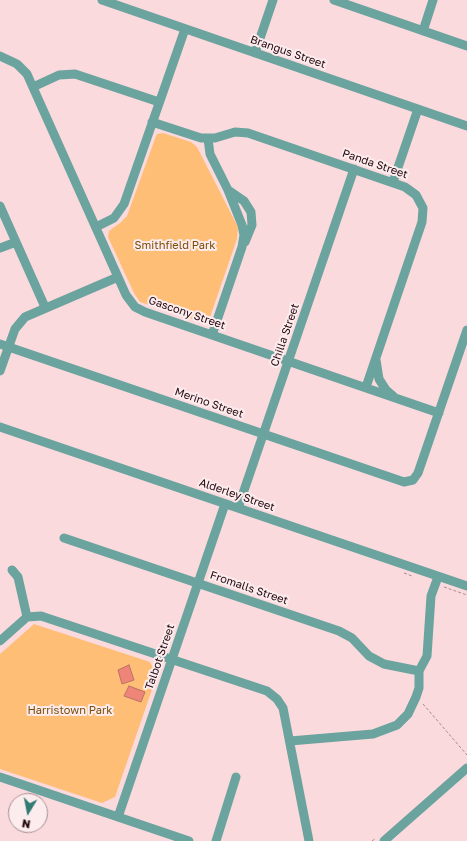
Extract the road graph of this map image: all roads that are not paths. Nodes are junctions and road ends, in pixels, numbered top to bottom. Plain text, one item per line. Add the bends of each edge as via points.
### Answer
1 (102, 0) edge
2 (273, 0) edge
3 (334, 0) edge
4 (433, 0) edge
5 (352, 3) edge
6 (184, 29) junction
7 (423, 30) junction
8 (467, 46) edge
9 (255, 53) junction
10 (0, 56) edge
11 (33, 87) junction
12 (160, 102) junction
13 (418, 109) junction
14 (152, 122) junction
15 (467, 126) edge
16 (208, 138) junction
17 (354, 169) junction
18 (393, 182) junction
19 (228, 190) junction
20 (0, 206) edge
21 (96, 227) junction
22 (16, 242) junction
23 (242, 247) junction
24 (0, 248) edge
25 (118, 276) junction
26 (45, 307) junction
27 (467, 330) edge
28 (212, 335) junction
29 (4, 346) edge
30 (377, 355) junction
31 (289, 361) junction
32 (0, 372) edge
33 (366, 387) junction
34 (396, 398) junction
35 (439, 412) junction
36 (0, 427) edge
37 (264, 434) junction
38 (225, 504) junction
39 (238, 508) junction
40 (64, 538) dead end
41 (12, 570) dead end
42 (438, 577) junction
43 (198, 584) junction
44 (467, 586) edge
45 (27, 617) junction
46 (0, 641) edge
47 (172, 660) junction
48 (419, 671) junction
49 (290, 741) junction
50 (467, 768) edge
51 (0, 777) edge
52 (236, 778) dead end
53 (118, 817) junction
54 (190, 841) edge
55 (216, 841) edge
56 (309, 841) edge
57 (384, 841) edge

1 - 6 street, Brangus Street
2 - 9 street
3 - 5 street
4 - 7 street
5 - 7 street
6 - 9 street, Brangus Street
6 - 12 street
7 - 8 street
9 - 13 street, Brangus Street
10 - 11 street, Gascony Street via 22,67
11 - 12 street via 59,75 75,74
11 - 21 street, Gascony Street
12 - 14 street
13 - 15 street, Brangus Street
13 - 18 street
14 - 16 street, Panda Street via 197,138
14 - 21 street via 122,210 111,220
16 - 17 street, Panda Street via 244,132
16 - 19 street via 210,154
17 - 18 street, Panda Street
17 - 31 street, Chilla Street
18 - 30 street, Panda Street via 410,189 416,195 421,203 423,218
19 - 23 street via 243,230
19 - 23 street via 247,204 252,216 251,229
20 - 22 street
21 - 25 street, Gascony Street
22 - 24 street
22 - 26 street
23 - 28 street
25 - 26 street
25 - 28 street, Gascony Street via 128,300 140,310
26 - 29 street via 20,321
27 - 35 street
28 - 31 street, Gascony Street
29 - 32 street
29 - 37 street, Merino Street
30 - 33 street, Panda Street
30 - 34 street via 376,367 380,379 386,390
31 - 33 street, Gascony Street
31 - 37 street, Chilla Street
33 - 34 street, Gascony Street
34 - 35 street, Gascony Street
35 - 37 street, Merino Street via 418,473 411,481 401,482
36 - 38 street, Alderley Street
37 - 39 street, Chilla Street
38 - 39 street, Alderley Street
38 - 43 street, Talbot Street
39 - 42 street, Alderley Street
40 - 43 street, Fromalls Street
41 - 45 street via 18,577
42 - 44 street, Alderley Street
42 - 48 street via 431,596 427,656
43 - 47 street, Talbot Street
43 - 48 street, Fromalls Street via 339,631 352,638 369,656 384,664
45 - 46 street
45 - 47 street via 41,616
47 - 49 street via 267,692 277,699 283,708
47 - 53 street, Talbot Street
48 - 49 street via 416,697 408,714 397,725 373,734
49 - 56 street
50 - 57 street
51 - 53 street
52 - 55 street
53 - 54 street

